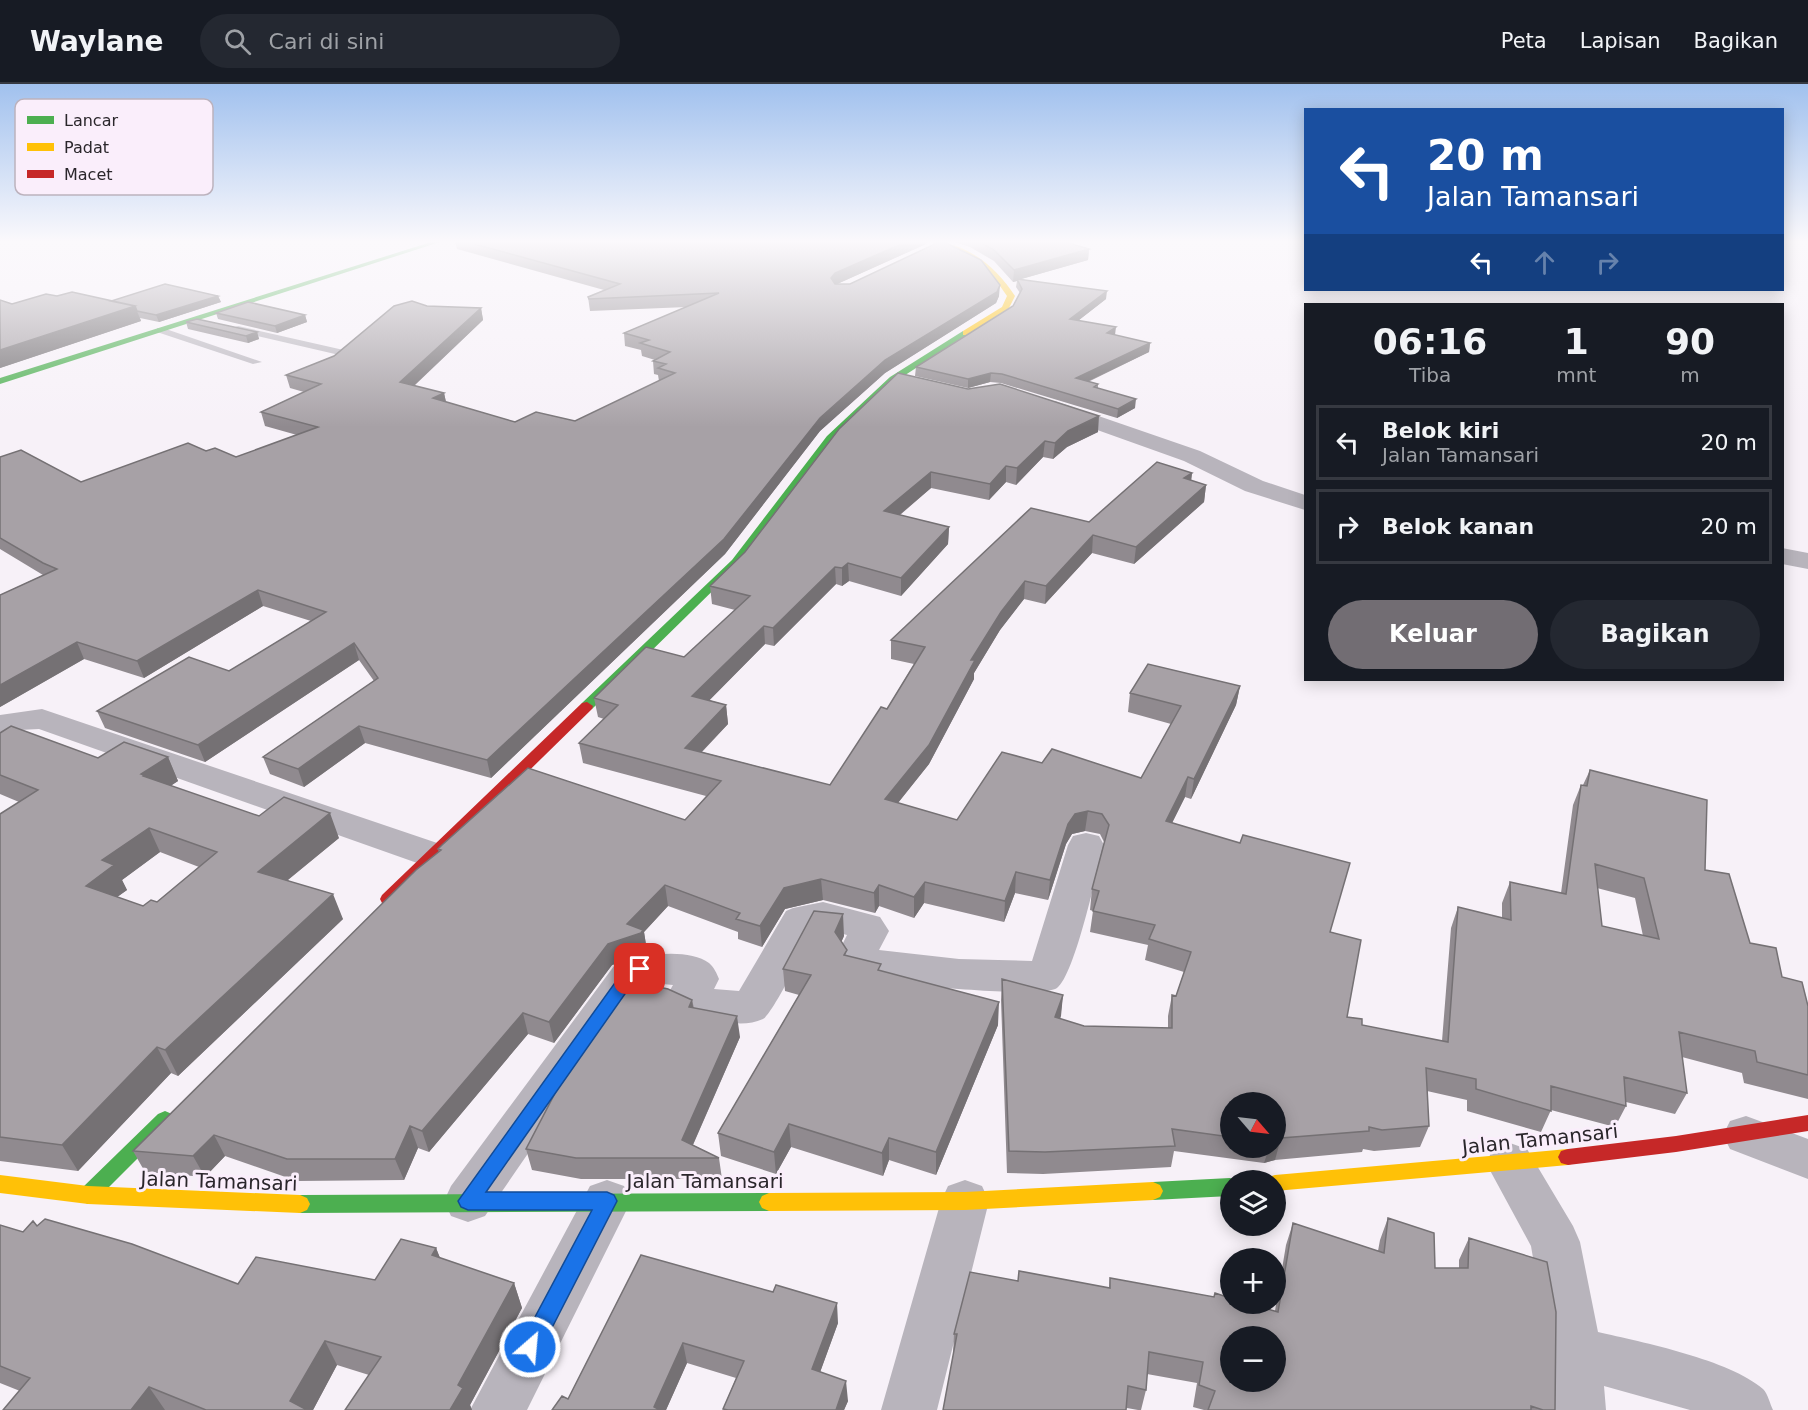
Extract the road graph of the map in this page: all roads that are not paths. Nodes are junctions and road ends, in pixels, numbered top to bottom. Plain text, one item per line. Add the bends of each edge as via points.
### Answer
1 (215, 304) edge
2 (255, 304) edge
3 (1007, 304) edge
4 (205, 307) junction
5 (217, 317) junction
6 (226, 327) edge
7 (160, 330) junction
8 (348, 354) edge
9 (257, 362) dead end
10 (0, 372) edge
11 (893, 379) junction
12 (0, 381) edge
13 (920, 385) edge
14 (1039, 403) edge
15 (1304, 503) edge
16 (1784, 556) edge
17 (1808, 561) edge
18 (0, 728) edge
19 (1086, 845) dead end
20 (433, 855) junction
21 (374, 913) edge
22 (172, 1112) edge
23 (1808, 1123) edge
24 (1746, 1135) junction
25 (1808, 1159) edge
26 (1510, 1163) junction
27 (1286, 1182) edge
28 (0, 1184) edge
29 (1220, 1188) edge
30 (88, 1195) junction
31 (468, 1201) junction
32 (607, 1201) junction
33 (965, 1201) junction
34 (1576, 1353) junction
35 (498, 1410) edge
36 (909, 1410) edge
37 (1578, 1410) edge
38 (1745, 1410) edge

1 - 4 main road
2 - 5 main road
3 - 11 main road
4 - 5 main road
4 - 10 main road
5 - 7 main road via 193,319
6 - 8 lane
7 - 9 lane
7 - 12 main road
11 - 13 street
11 - 20 main road via 830,438 736,562
14 - 15 street via 1192,456 1254,486
16 - 17 street
18 - 20 street via 12,721 42,719
19 - 31 street via 1050,968 1043,977 959,974 868,964 858,953 869,931 866,927 816,915 800,921 747,1008 686,999 699,979 694,973 640,969 628,977
20 - 21 main road
22 - 30 main road
23 - 24 main road, Jalan Tamansari
24 - 25 street
24 - 26 main road, Jalan Tamansari
26 - 27 main road, Jalan Tamansari
26 - 34 street via 1555,1242
28 - 30 main road, Jalan Tamansari
29 - 33 main road, Jalan Tamansari
30 - 31 main road, Jalan Tamansari via 269,1204
31 - 32 main road, Jalan Tamansari
32 - 33 main road, Jalan Tamansari
32 - 35 street
33 - 36 street
34 - 37 street
34 - 38 street via 1690,1383

